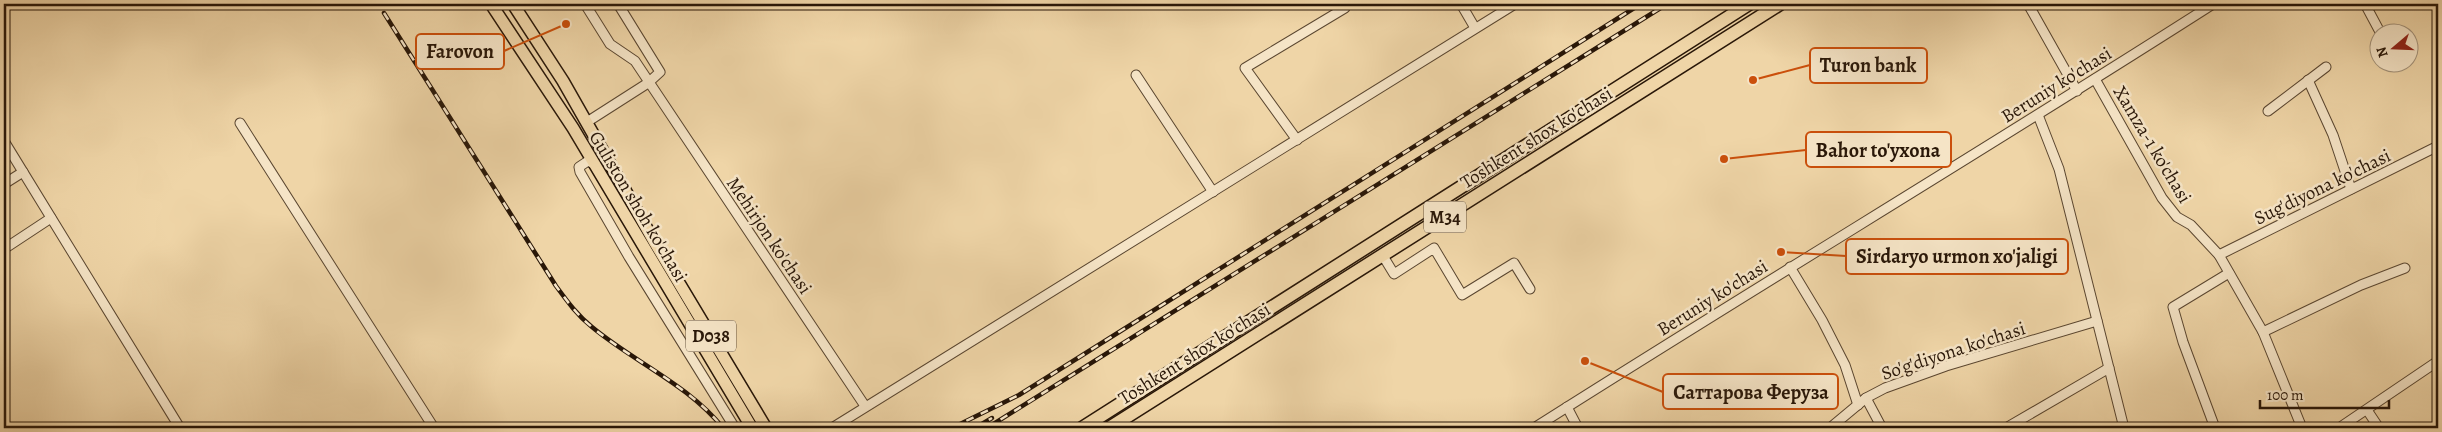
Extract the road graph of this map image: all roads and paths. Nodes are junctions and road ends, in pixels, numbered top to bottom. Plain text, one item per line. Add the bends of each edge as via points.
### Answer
1 (491, 4) edge
2 (513, 4) edge
3 (585, 4) edge
4 (618, 4) edge
5 (1461, 4) edge
6 (1515, 4) edge
7 (1749, 4) edge
8 (1780, 4) edge
9 (2028, 4) edge
10 (2212, 4) edge
11 (2365, 4) edge
12 (1345, 8) dead end
13 (2375, 22) edge
14 (1475, 28) junction
15 (2326, 66) dead end
16 (1136, 76) dead end
17 (2095, 79) junction
18 (2308, 80) junction
19 (648, 83) junction
20 (2077, 90) junction
21 (2268, 111) dead end
22 (2038, 115) junction
23 (587, 122) junction
24 (240, 123) dead end
25 (1297, 140) junction
26 (4, 141) edge
27 (2438, 146) edge
28 (594, 164) junction
29 (23, 172) junction
30 (4, 184) edge
31 (2351, 189) junction
32 (1213, 192) junction
33 (51, 218) junction
34 (650, 246) junction
35 (4, 249) edge
36 (2220, 255) junction
37 (1383, 256) junction
38 (1790, 267) junction
39 (2405, 268) dead end
40 (2228, 273) junction
41 (1530, 289) dead end
42 (2097, 321) junction
43 (2263, 332) junction
44 (2438, 361) edge
45 (2109, 368) junction
46 (1866, 398) junction
47 (1120, 403) junction
48 (1858, 405) junction
49 (865, 406) junction
50 (1567, 407) junction
51 (2367, 410) junction
52 (1128, 416) junction
53 (180, 428) edge
54 (434, 428) edge
55 (735, 428) edge
56 (752, 428) edge
57 (766, 428) edge
58 (832, 428) edge
59 (1082, 428) edge
60 (1109, 428) edge
61 (1534, 428) edge
62 (1578, 428) edge
63 (1830, 428) edge
64 (1882, 428) edge
65 (2006, 428) edge
66 (2124, 428) edge
67 (2216, 428) edge
68 (2302, 428) edge
69 (2340, 428) edge
70 (2379, 428) edge

1 - 28 main road, Guliston shoh ko'chasi / D038
2 - 23 main road, Guliston shoh ko'chasi / D038
3 - 19 street, Mehirjon ko'chasi via 610,44 635,61
4 - 19 street via 660,72
5 - 14 street
6 - 14 street
7 - 47 highway, Toshkent shox ko'chasi / M34
8 - 37 highway, Toshkent shox ko'chasi / M34
9 - 20 street
10 - 17 street, Beruniy ko'chasi
11 - 13 street
12 - 25 street via 1245,68
14 - 25 street
15 - 18 street
16 - 32 street
17 - 20 street, Beruniy ko'chasi
17 - 36 street, Xamza-1 ko'chasi via 2162,198 2177,217 2191,225
18 - 21 street
18 - 31 street via 2333,135
19 - 23 street
19 - 49 street, Mehirjon ko'chasi
20 - 22 street, Beruniy ko'chasi
22 - 38 street, Beruniy ko'chasi
22 - 42 street via 2058,169
23 - 34 main road, Guliston shoh ko'chasi / D038
24 - 54 street
25 - 32 street
26 - 29 street
27 - 31 street, Sug'diyona ko'chasi
28 - 34 main road, Guliston shoh ko'chasi / D038
28 - 55 street via 582,163 580,172
29 - 30 street
29 - 33 street
31 - 36 street, Sug'diyona ko'chasi
32 - 49 street via 905,385
33 - 35 street
33 - 53 street
34 - 56 main road, Guliston shoh ko'chasi / D038
34 - 57 main road, Guliston shoh ko'chasi / D038
36 - 40 street, Xamza-1 ko'chasi
37 - 41 street via 1394,274 1434,248 1462,295 1514,263
37 - 52 highway, Toshkent shox ko'chasi / M34
38 - 48 street via 1845,365
38 - 50 street, Beruniy ko'chasi
39 - 43 street via 2361,285
40 - 43 street, Xamza-1 ko'chasi
40 - 67 street via 2173,307
42 - 45 street
42 - 46 street, So'g'diyona ko'chasi via 1946,366
43 - 68 street, Xamza-1 ko'chasi
44 - 51 street
45 - 65 street
45 - 66 street
46 - 48 street, So'g'diyona ko'chasi
46 - 64 street
47 - 52 highway
47 - 59 highway, Toshkent shox ko'chasi / M34
48 - 63 street, So'g'diyona ko'chasi
49 - 58 street
50 - 61 street, Beruniy ko'chasi
50 - 62 street
51 - 69 street
51 - 70 street
52 - 60 highway, Toshkent shox ko'chasi / M34

